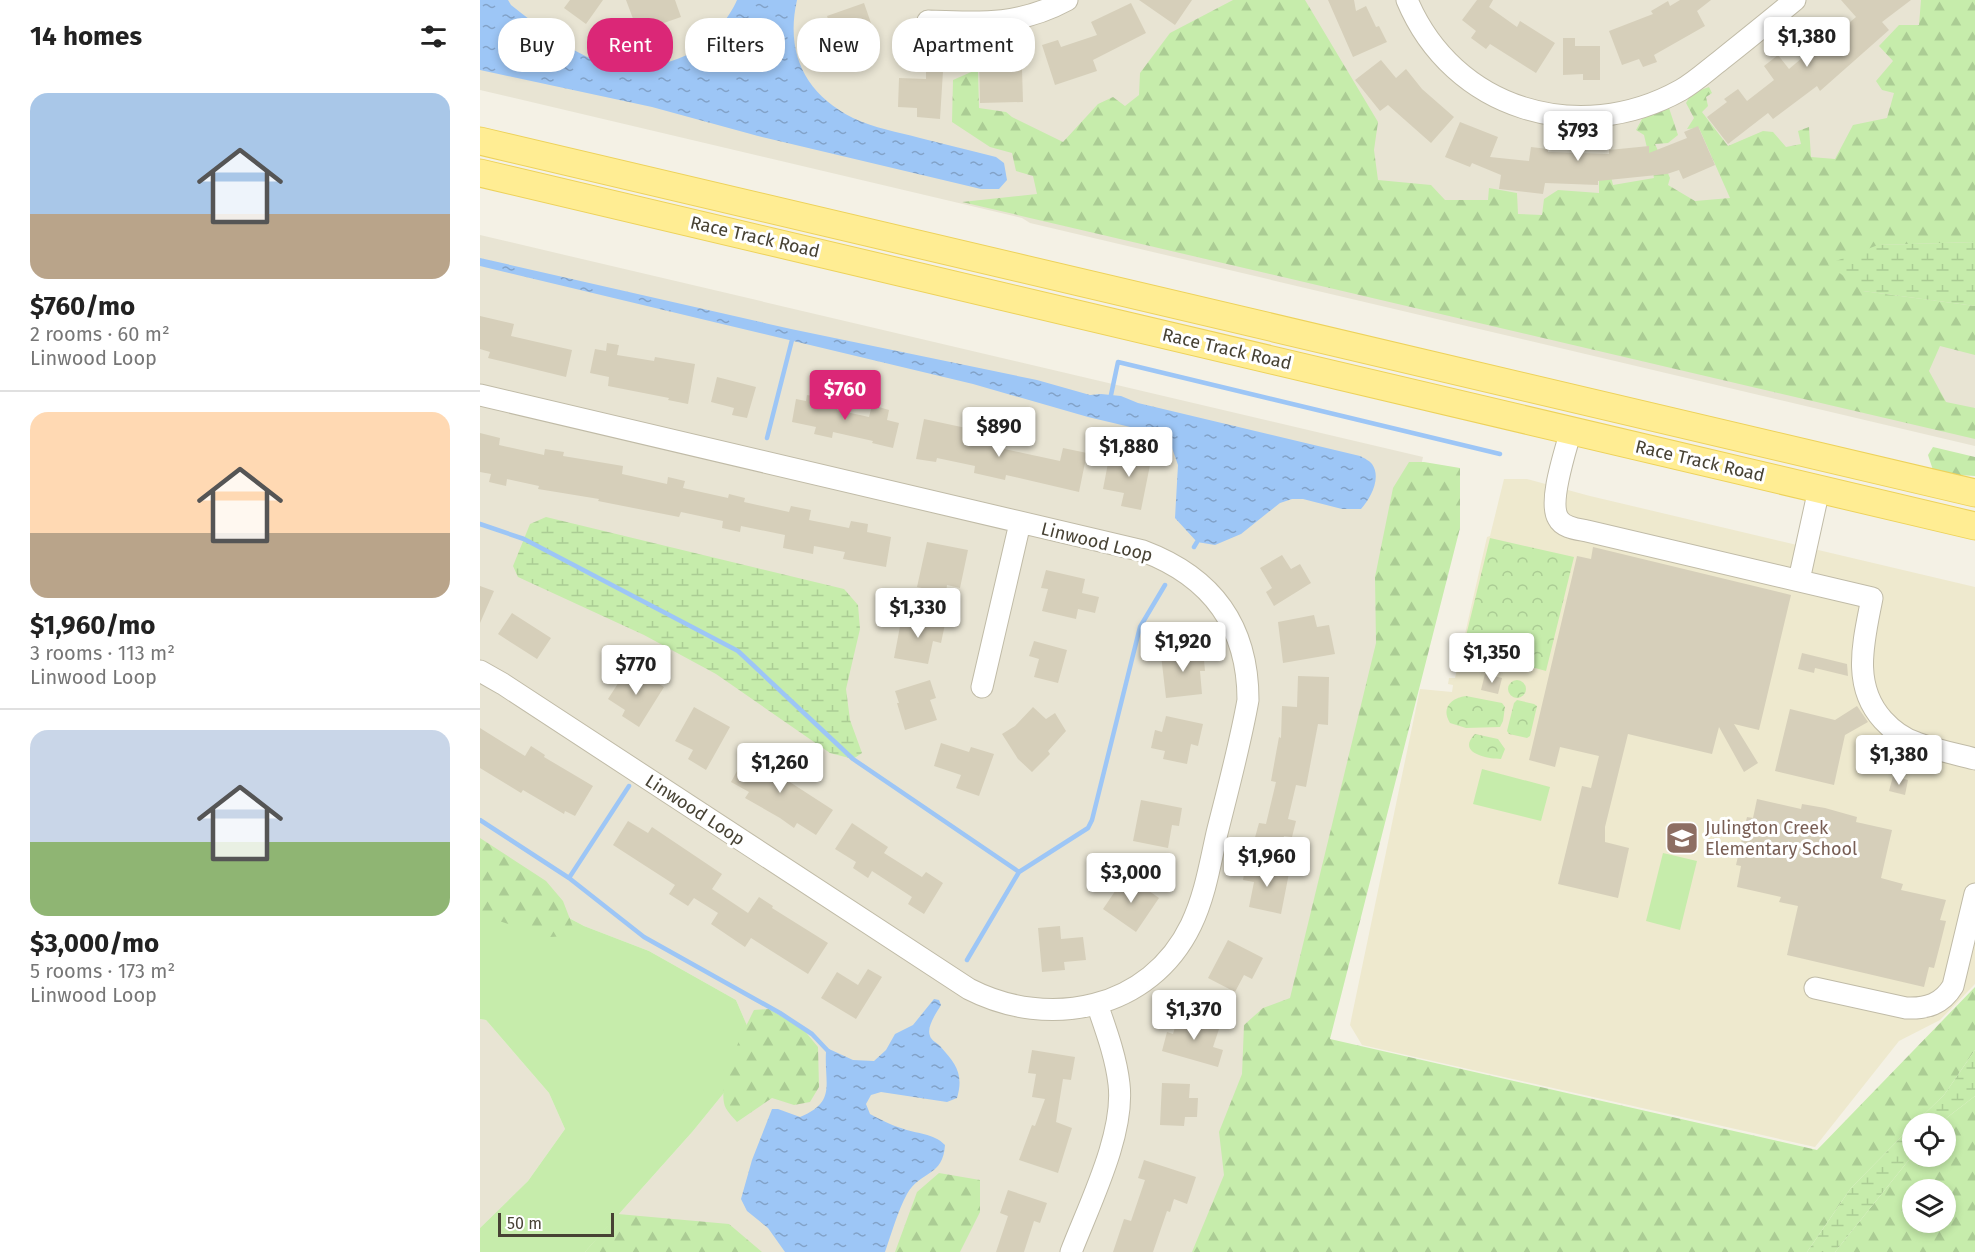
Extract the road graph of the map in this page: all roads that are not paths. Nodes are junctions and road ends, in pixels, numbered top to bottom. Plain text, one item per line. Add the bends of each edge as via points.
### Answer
1 (1067, 0) edge
2 (1407, 0) edge
3 (1795, 0) edge
4 (1013, 18) edge
5 (480, 141) edge
6 (480, 172) edge
7 (480, 395) edge
8 (1611, 408) junction
9 (1571, 430) junction
10 (1827, 458) junction
11 (1926, 482) junction
12 (1819, 489) junction
13 (1975, 493) edge
14 (1918, 512) junction
15 (1020, 523) junction
16 (1975, 526) edge
17 (1799, 580) junction
18 (480, 671) edge
19 (982, 687) dead end
20 (1975, 759) edge
21 (1975, 894) edge
22 (1815, 988) dead end
23 (1098, 1004) junction
24 (1071, 1252) edge

1 - 4 street
2 - 3 street via 1440,55 1478,87 1524,109 1578,118 1619,114 1680,91
5 - 8 main road, Race Track Road
6 - 9 main road, Race Track Road
7 - 15 street, Linwood Loop
8 - 9 main road via 1588,417
8 - 10 main road, Race Track Road
9 - 12 main road, Race Track Road
9 - 17 street via 1555,499 1557,518 1562,523
10 - 11 main road, Race Track Road
10 - 12 main road
11 - 13 main road, Race Track Road
11 - 14 main road
12 - 14 main road, Race Track Road
12 - 17 street
14 - 16 main road, Race Track Road
15 - 19 street
15 - 23 street, Linwood Loop via 1143,551 1184,570 1217,600 1234,628 1245,658 1248,690 1244,721 1200,903 1191,925 1167,960 1149,976 1119,996
17 - 20 street via 1872,598 1862,663 1864,686 1875,710 1907,739
18 - 23 street, Linwood Loop via 987,999 1030,1010 1073,1010
21 - 22 street via 1953,986 1936,1004 1906,1008
23 - 24 street via 1120,1085 1119,1119

